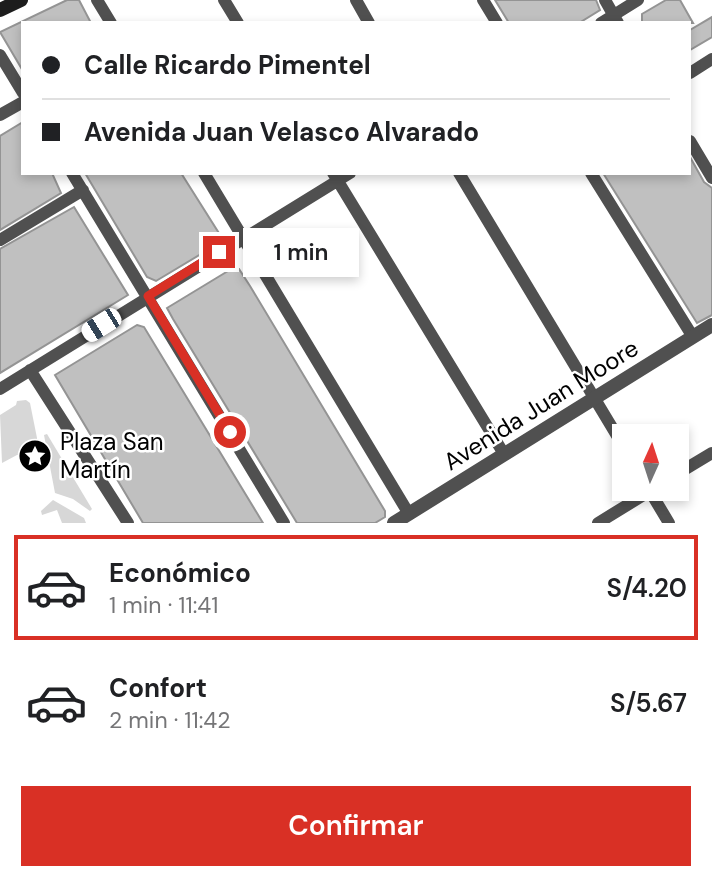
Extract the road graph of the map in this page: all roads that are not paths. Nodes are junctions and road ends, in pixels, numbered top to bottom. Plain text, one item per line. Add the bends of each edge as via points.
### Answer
1 (21, 0) edge
2 (97, 0) edge
3 (224, 0) edge
4 (356, 0) edge
5 (483, 0) edge
6 (605, 0) edge
7 (638, 0) edge
8 (0, 10) edge
9 (615, 19) edge
10 (110, 21) edge
11 (238, 21) edge
12 (368, 21) edge
13 (496, 21) edge
14 (0, 55) edge
15 (712, 59) edge
16 (691, 72) edge
17 (21, 90) edge
18 (21, 103) edge
19 (0, 115) edge
20 (691, 143) edge
21 (73, 175) edge
22 (205, 175) edge
23 (461, 175) edge
24 (591, 175) edge
25 (335, 177) edge
26 (712, 178) edge
27 (83, 190) junction
28 (243, 238) junction
29 (0, 240) edge
30 (148, 296) junction
31 (712, 325) edge
32 (693, 337) junction
33 (30, 370) junction
34 (0, 389) edge
35 (594, 397) junction
36 (612, 427) edge
37 (712, 453) edge
38 (504, 454) junction
39 (690, 466) edge
40 (632, 501) edge
41 (657, 501) edge
42 (411, 519) edge
43 (128, 523) edge
44 (285, 523) edge
45 (394, 523) edge
46 (598, 523) edge
47 (669, 523) edge

1 - 8 main road
2 - 10 street
3 - 11 street
4 - 12 street
5 - 13 street
6 - 9 street
7 - 9 street
14 - 17 street
15 - 16 street
18 - 19 street
20 - 26 street
21 - 27 street
22 - 28 street
23 - 35 street
24 - 32 street
25 - 28 street
25 - 38 street
27 - 29 street
27 - 30 street
28 - 30 street
28 - 42 street
30 - 33 street
30 - 44 street
31 - 32 street, Avenida Juan Moore
32 - 35 street, Avenida Juan Moore
33 - 34 street
33 - 43 street
35 - 36 street
35 - 38 street, Avenida Juan Moore
37 - 39 street
38 - 42 street, Avenida Juan Moore
40 - 46 street
41 - 47 street
42 - 45 street, Avenida Juan Moore

